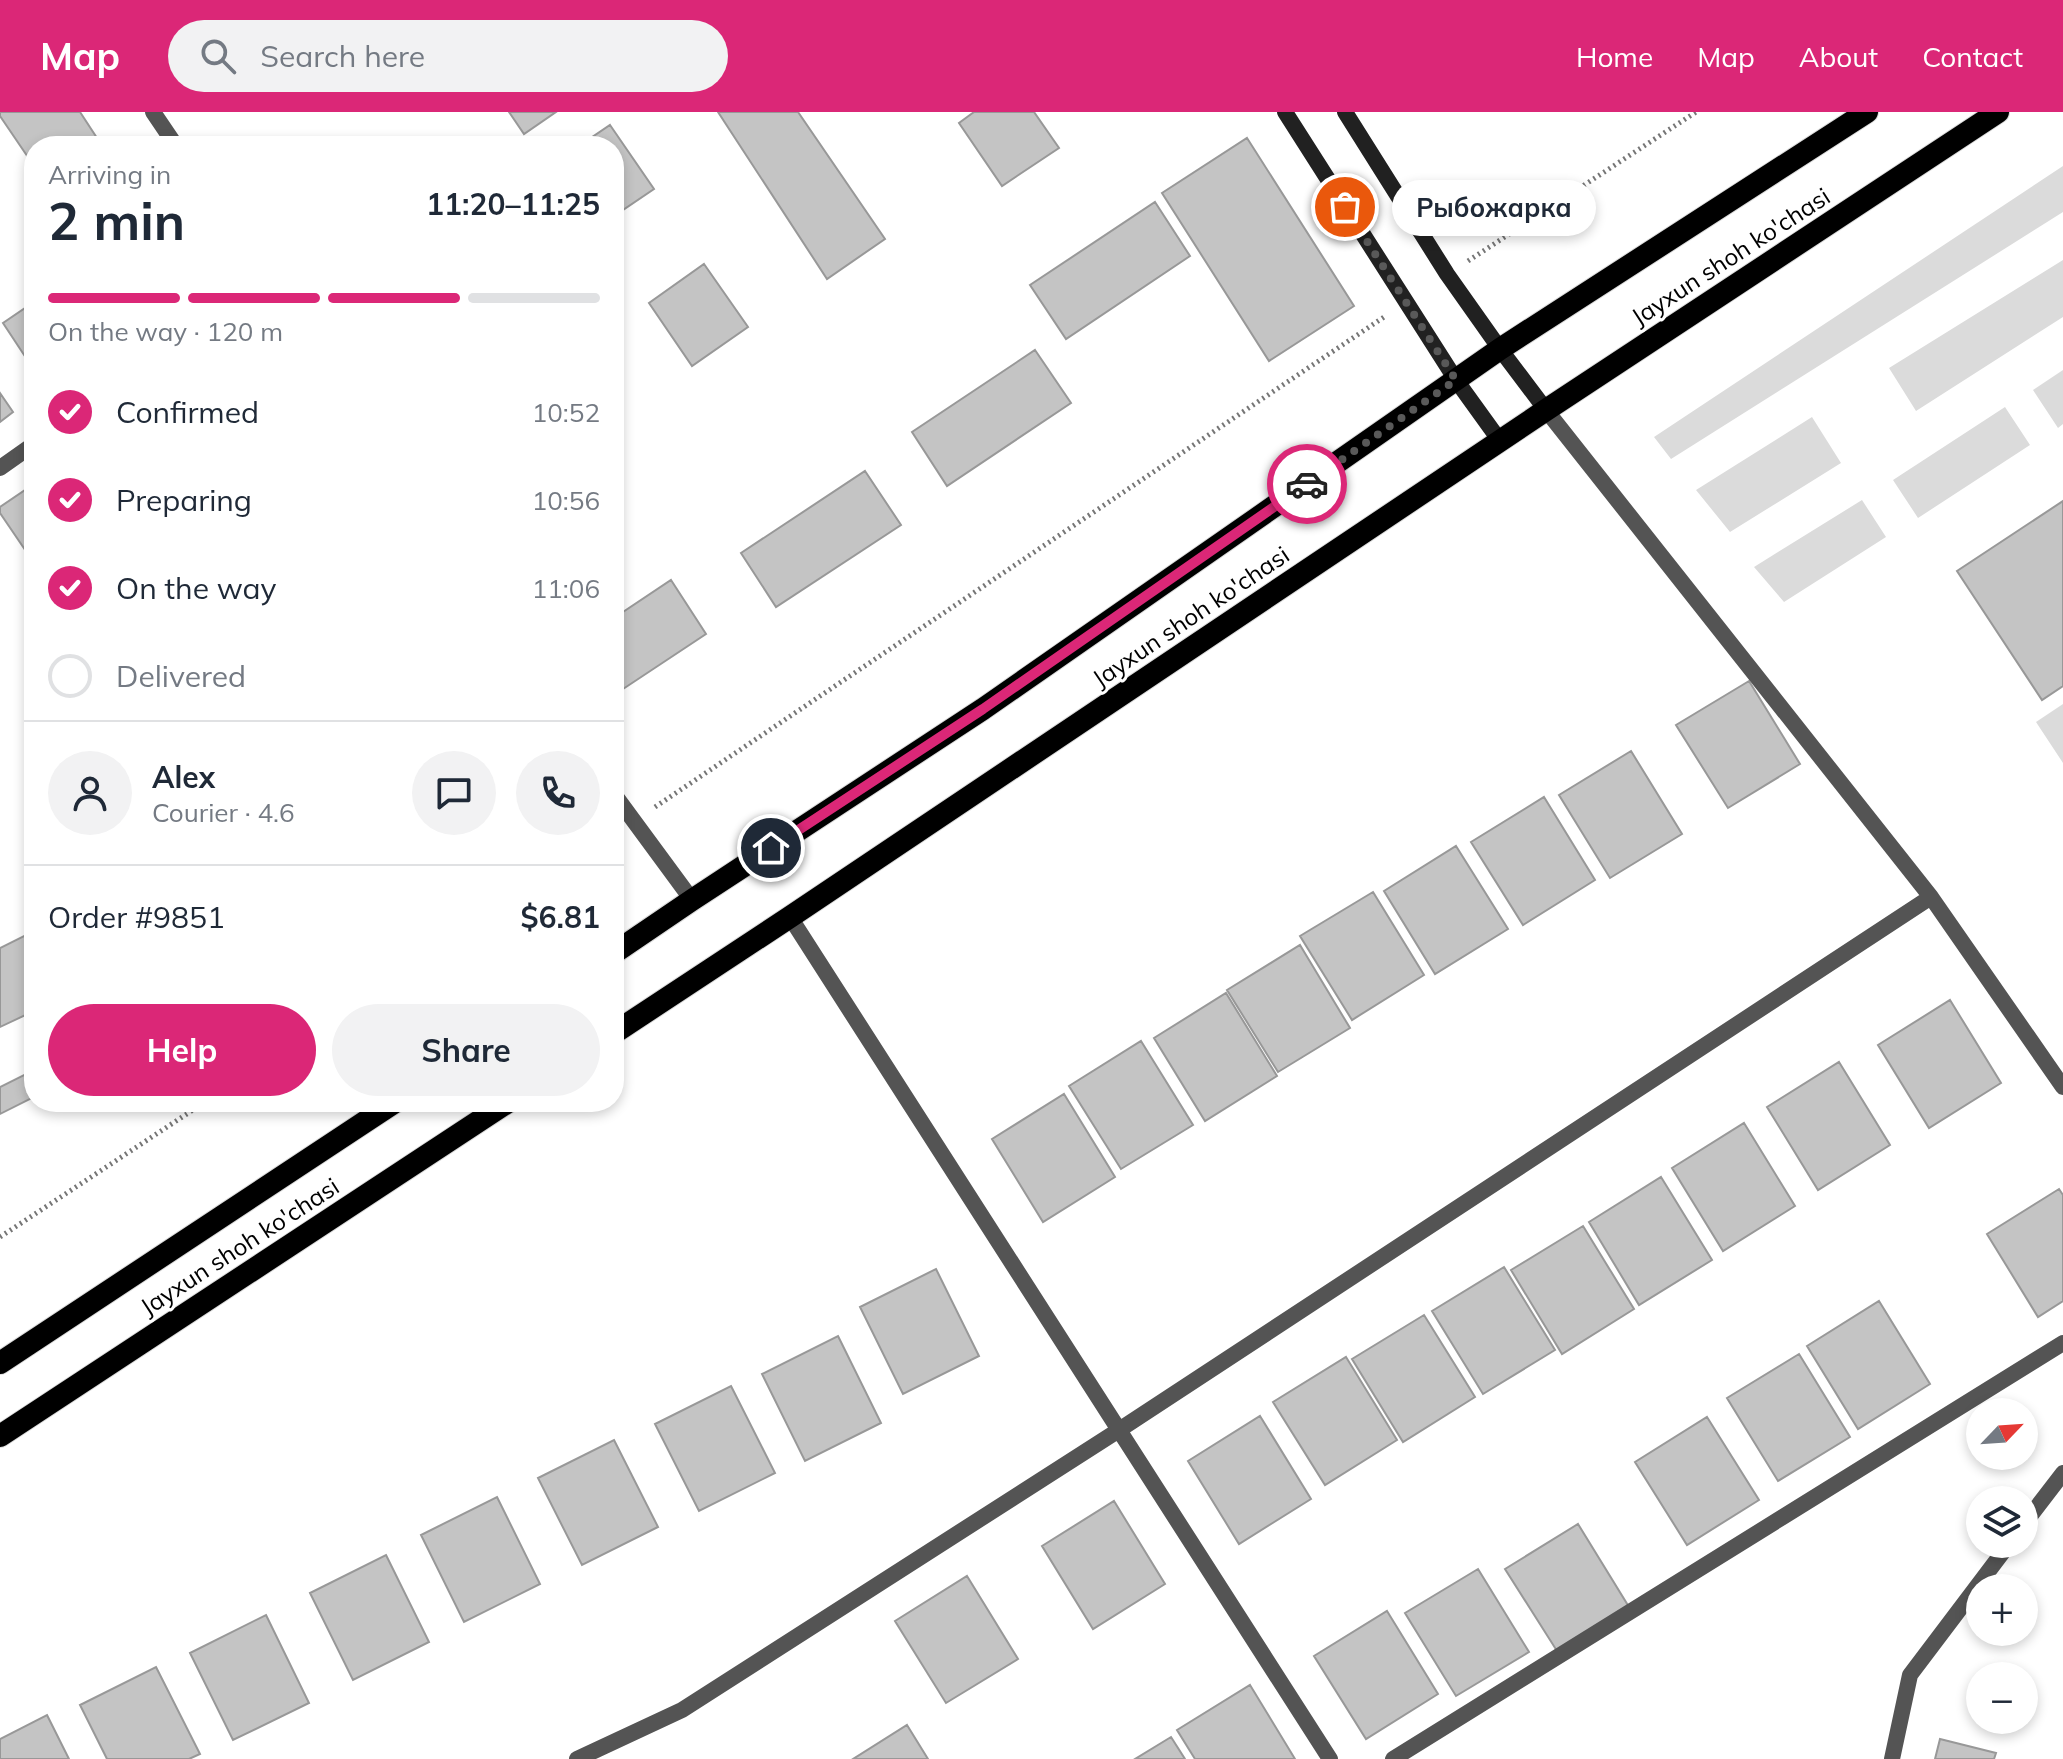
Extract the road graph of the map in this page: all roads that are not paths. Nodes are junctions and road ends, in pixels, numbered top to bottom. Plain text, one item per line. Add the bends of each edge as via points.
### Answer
1 (153, 112) edge
2 (1285, 112) edge
3 (1345, 112) edge
4 (1867, 112) edge
5 (1998, 112) edge
6 (169, 136) edge
7 (1500, 349) junction
8 (1456, 380) junction
9 (1546, 410) junction
10 (1500, 441) junction
11 (24, 451) edge
12 (0, 468) edge
13 (624, 808) edge
14 (1931, 897) junction
15 (692, 900) junction
16 (790, 917) junction
17 (624, 946) edge
18 (624, 1026) edge
19 (2063, 1087) edge
20 (380, 1112) edge
21 (493, 1112) edge
22 (2063, 1343) edge
23 (0, 1363) edge
24 (1119, 1430) junction
25 (0, 1436) edge
26 (2063, 1473) edge
27 (2038, 1506) edge
28 (1998, 1558) edge
29 (577, 1759) edge
30 (1330, 1759) edge
31 (1393, 1759) edge
32 (1892, 1759) edge

1 - 6 street
2 - 8 main road
3 - 7 main road
4 - 7 highway, Jayxun shoh ko'chasi
5 - 9 highway, Jayxun shoh ko'chasi
7 - 8 highway, Jayxun shoh ko'chasi
7 - 9 main road
8 - 10 main road
8 - 15 highway, Jayxun shoh ko'chasi via 983,709
9 - 10 highway, Jayxun shoh ko'chasi
9 - 14 street
10 - 16 highway, Jayxun shoh ko'chasi
11 - 12 street
13 - 15 street
14 - 19 street
14 - 24 street
15 - 17 highway, Jayxun shoh ko'chasi
16 - 18 highway, Jayxun shoh ko'chasi
16 - 24 street
20 - 23 highway, Jayxun shoh ko'chasi
21 - 25 highway, Jayxun shoh ko'chasi
22 - 31 street
24 - 29 street via 682,1710
24 - 30 street
26 - 27 street
28 - 32 street via 1910,1675

